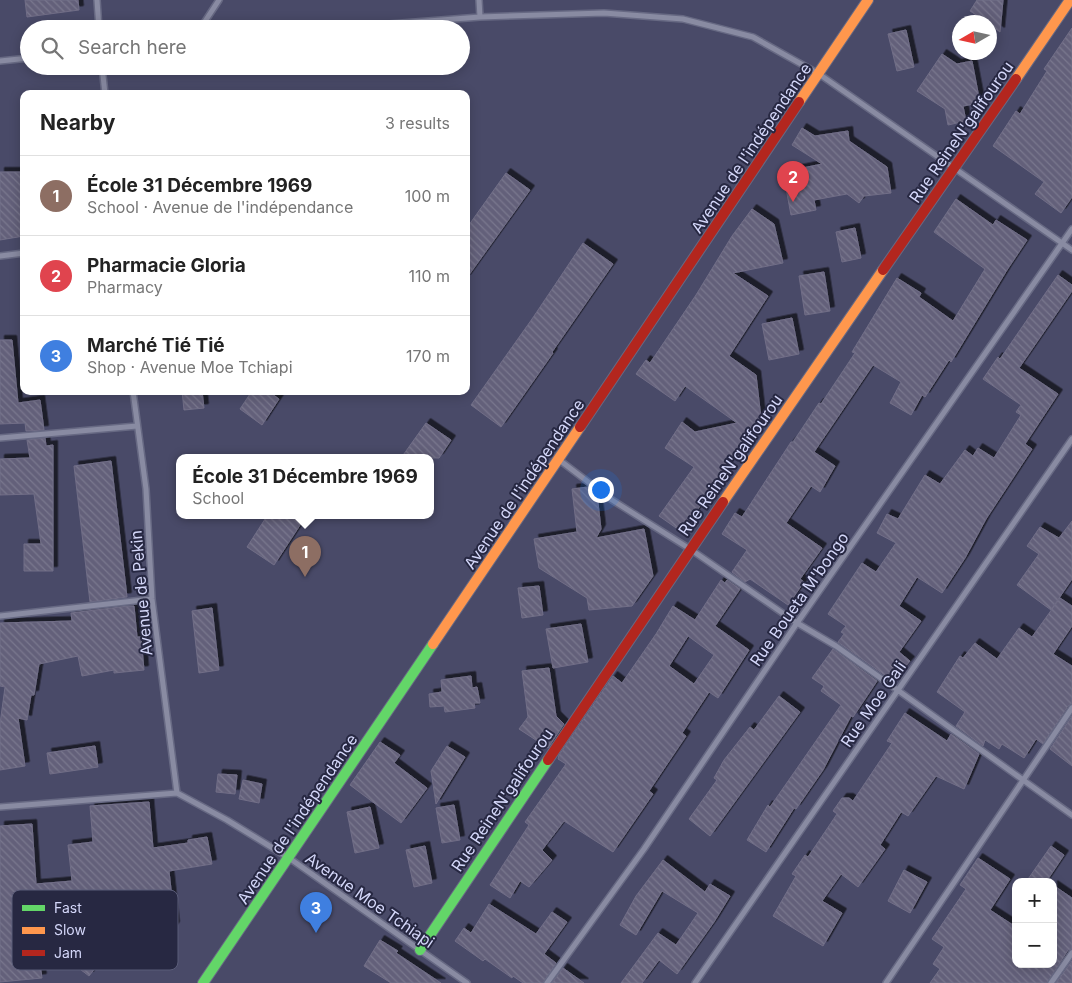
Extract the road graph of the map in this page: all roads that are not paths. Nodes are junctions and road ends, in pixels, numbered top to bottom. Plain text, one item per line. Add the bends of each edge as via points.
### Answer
1 (97, 0) edge
2 (220, 0) edge
3 (479, 0) edge
4 (868, 0) edge
5 (1070, 0) edge
6 (480, 18) junction
7 (98, 20) edge
8 (206, 20) edge
9 (452, 20) edge
10 (20, 59) edge
11 (0, 61) edge
12 (819, 74) junction
13 (103, 75) edge
14 (105, 90) edge
15 (954, 169) junction
16 (1072, 229) edge
17 (1062, 244) junction
18 (1072, 250) edge
19 (20, 254) edge
20 (0, 256) edge
21 (133, 395) edge
22 (137, 426) junction
23 (0, 438) edge
24 (1072, 439) edge
25 (558, 459) junction
26 (690, 550) junction
27 (152, 599) junction
28 (0, 616) edge
29 (796, 623) junction
30 (898, 690) junction
31 (1072, 708) edge
32 (1023, 779) junction
33 (177, 793) junction
34 (0, 807) edge
35 (1072, 815) edge
36 (289, 858) junction
37 (420, 950) junction
38 (1072, 953) edge
39 (203, 983) edge
40 (467, 983) edge
41 (547, 983) edge
42 (695, 983) edge
43 (886, 983) edge
44 (1052, 983) edge

1 - 7 street
2 - 8 street
3 - 6 street
4 - 12 street, Avenue de l'indépendance
5 - 15 street, Rue ReineN'galifourou
6 - 9 street
6 - 12 street via 604,13 683,18 753,38
10 - 11 street
12 - 15 street
12 - 25 street, Avenue de l'indépendance
13 - 14 street
15 - 17 street
15 - 26 street, Rue ReineN'galifourou
16 - 17 street, Rue Boueta M'bongo
17 - 18 street
17 - 29 street, Rue Boueta M'bongo
19 - 20 street
21 - 22 street, Avenue de Pekin
22 - 23 street
22 - 27 street, Avenue de Pekin via 146,489
24 - 30 street, Rue Moe Gali
25 - 26 street via 612,500
25 - 36 street, Avenue de l'indépendance
26 - 29 street
26 - 37 street, Rue ReineN'galifourou
27 - 28 street
27 - 33 street, Avenue de Pekin
29 - 30 street via 836,646
29 - 41 street, Rue Boueta M'bongo via 644,849
30 - 32 street
30 - 42 street, Rue Moe Gali
31 - 32 street
32 - 35 street
32 - 43 street
33 - 34 street
33 - 36 street, Avenue Moe Tchiapi
36 - 37 street, Avenue Moe Tchiapi
36 - 39 street, Avenue de l'indépendance
37 - 40 street, Avenue Moe Tchiapi
38 - 44 street

